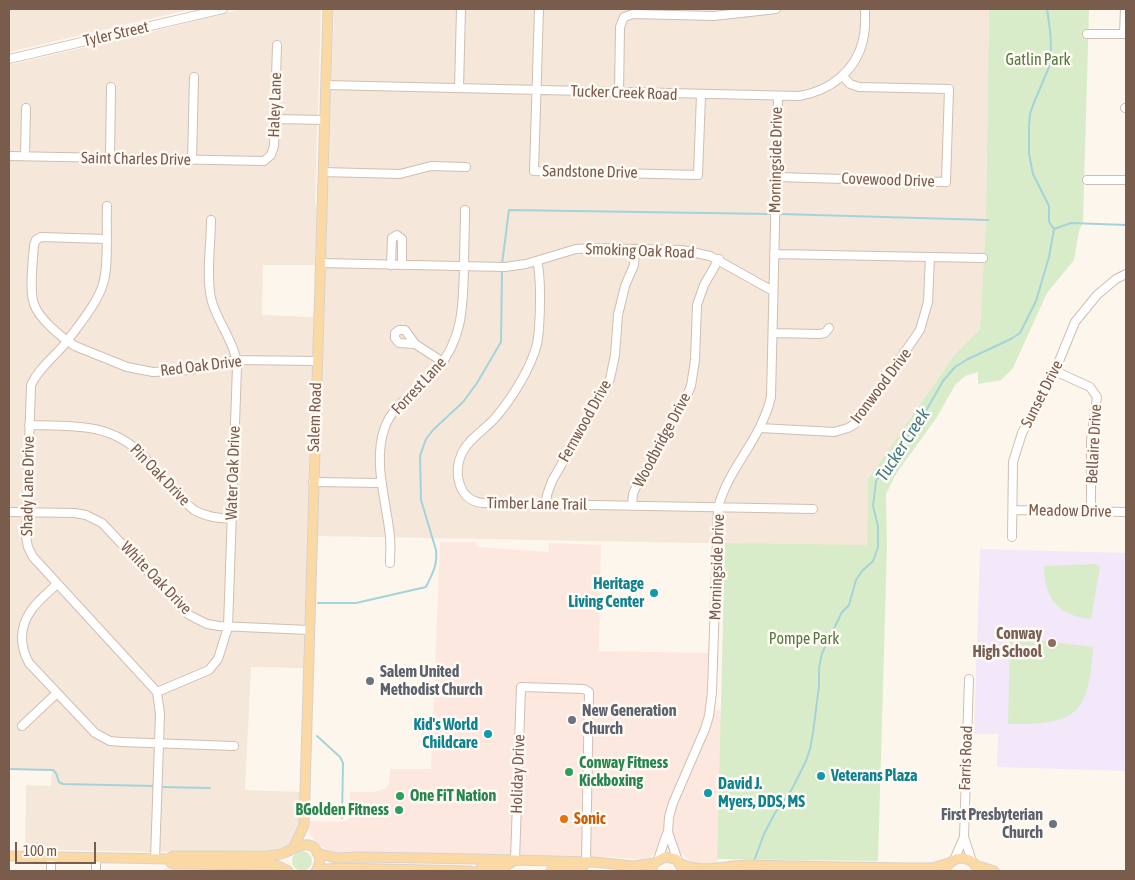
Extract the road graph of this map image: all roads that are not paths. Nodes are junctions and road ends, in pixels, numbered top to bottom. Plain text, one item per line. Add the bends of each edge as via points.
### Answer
1 (223, 9) edge
2 (328, 9) edge
3 (461, 9) edge
4 (539, 9) edge
5 (776, 9) edge
6 (865, 9) edge
7 (1125, 9) edge
8 (201, 12) edge
9 (1087, 34) dead end
10 (1125, 34) edge
11 (277, 45) dead end
12 (9, 59) edge
13 (843, 76) junction
14 (194, 77) dead end
15 (326, 85) junction
16 (111, 88) dead end
17 (459, 88) junction
18 (536, 90) junction
19 (618, 92) junction
20 (701, 95) junction
21 (778, 97) junction
22 (26, 108) dead end
23 (275, 119) junction
24 (325, 120) junction
25 (9, 156) edge
26 (25, 156) junction
27 (110, 158) junction
28 (192, 160) junction
29 (264, 161) joint
30 (466, 167) dead end
31 (323, 172) junction
32 (776, 177) junction
33 (1087, 180) dead end
34 (1126, 180) edge
35 (107, 206) dead end
36 (465, 210) dead end
37 (211, 220) dead end
38 (106, 239) junction
39 (635, 249) junction
40 (774, 254) junction
41 (930, 257) junction
42 (983, 258) dead end
43 (719, 260) junction
44 (537, 261) junction
45 (320, 263) junction
46 (391, 265) junction
47 (402, 265) junction
48 (464, 266) junction
49 (1126, 274) edge
50 (774, 291) junction
51 (829, 328) dead end
52 (773, 333) junction
53 (67, 341) junction
54 (415, 344) dead end
55 (236, 360) junction
56 (317, 361) junction
57 (443, 362) junction
58 (1055, 371) junction
59 (29, 425) junction
60 (760, 428) junction
61 (313, 482) junction
62 (382, 484) junction
63 (546, 504) junction
64 (632, 506) junction
65 (718, 508) junction
66 (813, 510) dead end
67 (1014, 510) junction
68 (9, 512) edge
69 (26, 512) junction
70 (1092, 512) junction
71 (1126, 512) edge
72 (232, 518) junction
73 (1012, 538) dead end
74 (390, 563) dead end
75 (57, 584) junction
76 (228, 628) junction
77 (309, 630) junction
78 (969, 679) dead end
79 (157, 692) junction
80 (57, 693) junction
81 (22, 726) dead end
82 (159, 744) junction
83 (234, 746) dead end
84 (304, 825) junction
85 (668, 832) junction
86 (964, 837) junction
87 (292, 849) junction
88 (315, 850) junction
89 (9, 856) edge
90 (51, 858) junction
91 (96, 858) junction
92 (404, 858) junction
93 (155, 859) junction
94 (511, 860) junction
95 (171, 861) junction
96 (582, 862) junction
97 (654, 865) edge
98 (949, 865) edge
99 (681, 866) edge
100 (975, 866) edge
101 (235, 868) edge
102 (368, 868) junction
103 (51, 871) edge
104 (96, 871) edge
105 (289, 871) edge
106 (317, 871) edge
107 (431, 871) edge
108 (468, 871) edge
109 (478, 871) edge
110 (551, 871) edge
111 (560, 871) edge
112 (994, 871) edge

1 - 8 street, Tyler Street
2 - 15 main road, Salem Road
3 - 17 street
4 - 18 street, Sandstone Drive
5 - 19 street via 714,16 624,17
6 - 13 street, Tucker Creek Road via 861,46
7 - 10 street
8 - 12 street, Tyler Street
9 - 10 street
11 - 23 street, Haley Lane
13 - 21 street, Tucker Creek Road via 830,86 810,94
13 - 32 street, Covewood Drive via 850,84 859,87 949,89 946,182
14 - 28 street
15 - 17 street, Tucker Creek Road
15 - 24 main road, Salem Road
16 - 27 street
17 - 18 street, Tucker Creek Road
18 - 19 street, Tucker Creek Road
18 - 20 street, Sandstone Drive via 534,171 698,175
19 - 20 street, Tucker Creek Road
20 - 21 street, Tucker Creek Road
21 - 32 street, Morningside Drive
22 - 26 street
23 - 24 street
23 - 29 street, Haley Lane via 273,151
24 - 31 main road, Salem Road
25 - 26 street, Saint Charles Drive
26 - 27 street, Saint Charles Drive
27 - 28 street, Saint Charles Drive
28 - 29 street, Saint Charles Drive
30 - 31 street via 431,166 400,174
31 - 45 main road, Salem Road
32 - 40 street, Morningside Drive
33 - 34 street
35 - 38 street, Shady Lane Drive
36 - 48 street, Forrest Lane
37 - 55 street, Water Oak Drive via 211,300
38 - 53 street, Shady Lane Drive via 103,286
38 - 53 street, Red Oak Drive via 41,237 34,245 34,305 43,319
39 - 43 street, Smoking Oak Road via 692,251
39 - 44 street, Smoking Oak Road via 576,249
39 - 63 street, Fernwood Drive via 634,265 618,315 610,379 552,480
40 - 41 street
40 - 50 street, Morningside Drive
41 - 42 street
41 - 60 street, Ironwood Drive via 928,302 920,330 855,424 834,432
43 - 50 street, Smoking Oak Road
43 - 64 street, Woodbridge Drive via 697,305 691,386 636,487
44 - 48 street, Smoking Oak Road via 510,267
44 - 63 street, Timber Lane Trail via 540,270 539,319 531,360 500,412 463,451 459,477 462,492 475,502
45 - 46 street, Smoking Oak Road
45 - 56 main road, Salem Road
46 - 47 street, Smoking Oak Road
46 - 47 street via 392,238 398,236 403,241
47 - 48 street, Smoking Oak Road
48 - 57 street, Forrest Lane via 461,322
49 - 58 street, Sunset Drive via 1097,295 1075,322
50 - 52 street, Morningside Drive
51 - 52 street via 819,334
52 - 60 street, Morningside Drive via 771,397
53 - 55 street, Red Oak Drive via 109,361 153,372 190,370
53 - 59 street, Shady Lane Drive via 34,378
54 - 57 street
55 - 56 street, Red Oak Drive
55 - 72 street, Water Oak Drive
56 - 61 main road, Salem Road
57 - 62 street, Forrest Lane via 398,406 388,421 381,442
58 - 67 street, Sunset Drive via 1022,432 1013,462
58 - 70 street, Bellaire Drive via 1090,387 1098,397 1091,440
59 - 69 street, Shady Lane Drive
59 - 72 street, Pin Oak Drive via 90,427 112,433 140,453 194,510 211,517
60 - 65 street, Morningside Drive via 725,487
61 - 62 street
61 - 77 main road, Salem Road
62 - 74 street, Forrest Lane via 390,537
63 - 64 street, Timber Lane Trail
64 - 65 street, Timber Lane Trail
65 - 66 street, Timber Lane Trail
65 - 85 street, Morningside Drive via 709,716 673,803
67 - 70 street, Meadow Drive
67 - 73 street, Sunset Drive
68 - 69 street, White Oak Drive
69 - 75 street, Shady Lane Drive via 28,547
69 - 76 street, White Oak Drive via 75,513 102,522 189,615 208,624
70 - 71 street, Meadow Drive
72 - 76 street, Water Oak Drive
75 - 79 street, Shady Lane Drive
75 - 80 street via 28,612 22,642 29,663
76 - 77 street, White Oak Drive
76 - 79 street, Water Oak Drive via 220,653 209,670
77 - 84 main road, Salem Road
78 - 86 street, Farris Road
79 - 82 street
80 - 81 street
80 - 82 street via 102,738
82 - 83 street
82 - 93 street
84 - 87 main road, Salem Road
84 - 88 main road, Salem Road
85 - 97 street, Morningside Drive
85 - 99 street, Morningside Drive
86 - 98 street, Farris Road
86 - 100 street, Farris Road
87 - 88 main road via 303,844
87 - 95 main road via 276,855 208,856
87 - 105 main road via 286,860
88 - 92 main road via 336,858
88 - 106 main road, Salem Road via 320,862
89 - 90 main road
90 - 91 main road
90 - 103 street
91 - 93 main road
91 - 104 street
92 - 94 main road
92 - 102 main road via 394,864
93 - 95 main road
94 - 96 main road
94 - 96 street, Holiday Drive via 521,688 587,690 590,696
94 - 108 main road via 500,864 473,864
94 - 109 main road via 504,867 482,867
95 - 101 main road
96 - 97 main road
96 - 110 main road via 572,867 559,866
96 - 111 main road via 581,869
97 - 99 main road via 668,857
98 - 99 main road via 932,868 746,865 700,870
98 - 100 main road via 964,858
100 - 112 main road
101 - 105 main road via 276,865
102 - 106 main road
102 - 107 main road
107 - 108 main road

